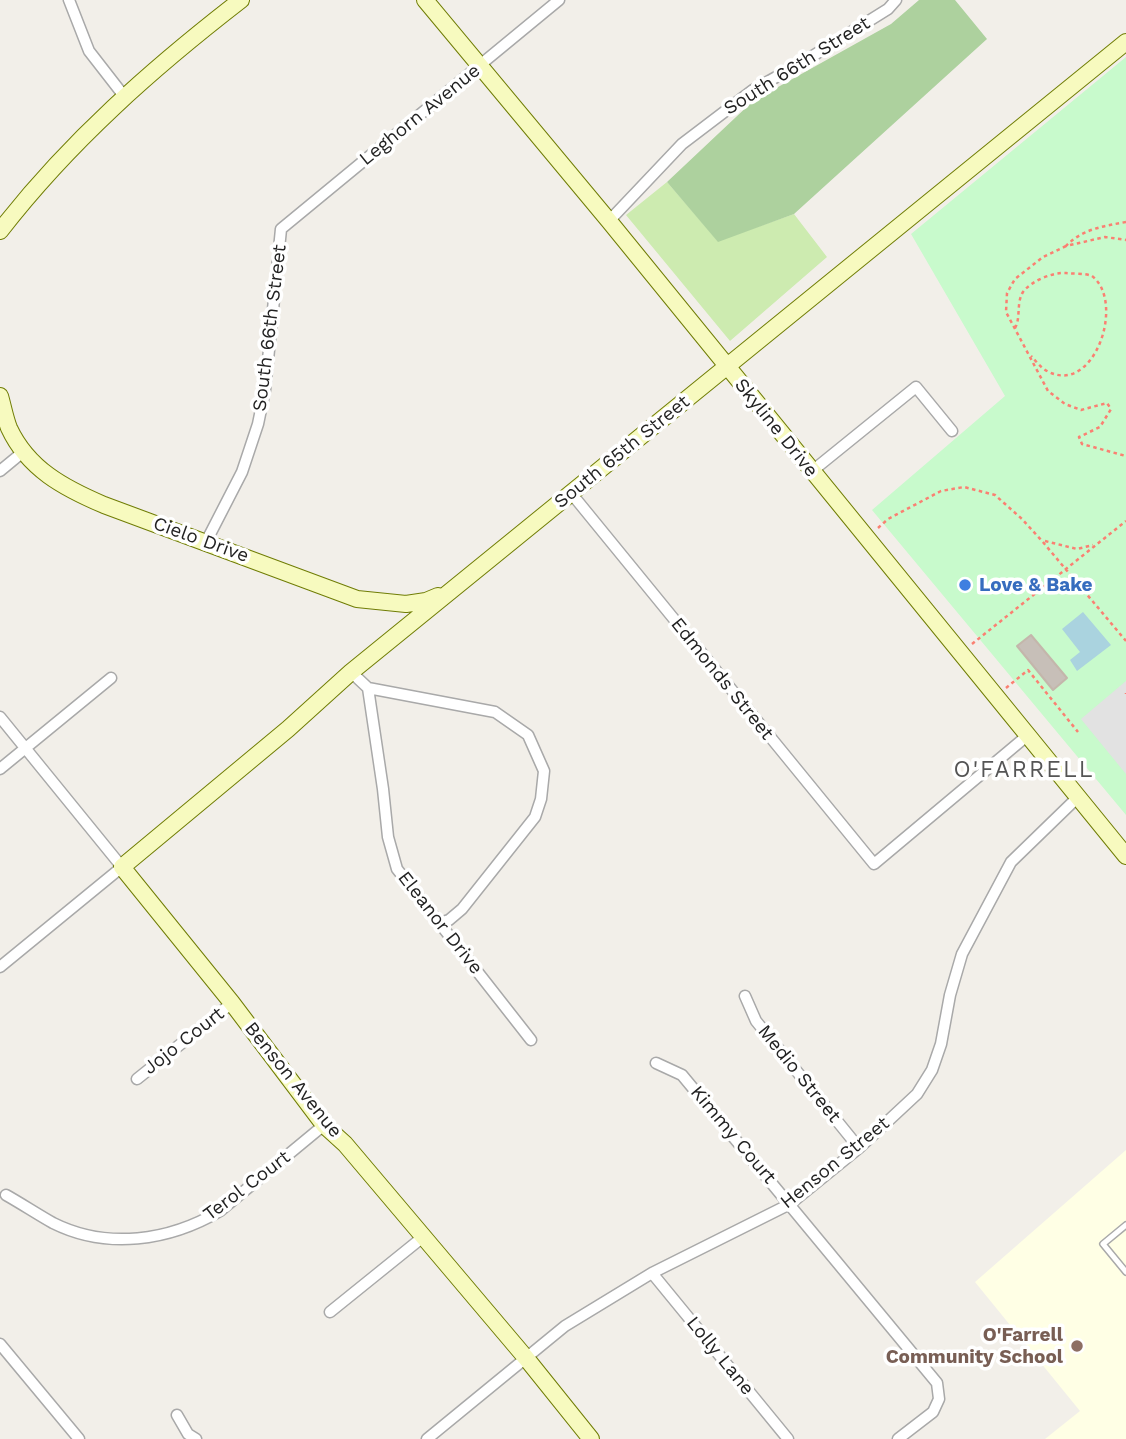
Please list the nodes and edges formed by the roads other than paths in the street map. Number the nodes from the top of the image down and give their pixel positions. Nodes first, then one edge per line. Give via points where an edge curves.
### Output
1 (69, 0) edge
2 (241, 0) edge
3 (425, 0) edge
4 (559, 0) edge
5 (895, 0) edge
6 (1126, 42) edge
7 (480, 66) junction
8 (124, 96) junction
9 (609, 221) junction
10 (281, 229) joint
11 (0, 231) edge
12 (727, 367) junction
13 (0, 396) edge
14 (953, 431) dead end
15 (23, 452) junction
16 (0, 471) edge
17 (811, 472) junction
18 (571, 493) junction
19 (206, 541) junction
20 (450, 591) junction
21 (351, 673) junction
22 (111, 678) dead end
23 (368, 688) junction
24 (0, 718) edge
25 (1028, 735) junction
26 (25, 748) junction
27 (0, 769) edge
28 (1078, 797) junction
29 (1126, 856) edge
30 (122, 867) junction
31 (440, 923) junction
32 (0, 967) edge
33 (746, 996) dead end
34 (232, 1003) junction
35 (531, 1040) dead end
36 (656, 1063) dead end
37 (137, 1079) dead end
38 (324, 1125) junction
39 (859, 1148) junction
40 (6, 1195) dead end
41 (790, 1204) junction
42 (1126, 1226) edge
43 (424, 1237) junction
44 (1126, 1272) edge
45 (652, 1273) junction
46 (330, 1312) dead end
47 (0, 1344) edge
48 (526, 1358) junction
49 (177, 1415) dead end
50 (79, 1439) edge
51 (196, 1439) edge
52 (427, 1439) edge
53 (591, 1439) edge
54 (788, 1439) edge
55 (898, 1439) edge

1 - 8 street via 89,51
2 - 8 street
3 - 7 street, Skyline Drive
4 - 7 street, Leghorn Avenue
5 - 9 street, South 66th Street via 888,9 753,90 682,144
6 - 12 street, South 65th Street
7 - 9 street, Skyline Drive
7 - 10 street, Leghorn Avenue
8 - 11 street via 71,148
9 - 12 street, Skyline Drive
10 - 19 street, South 66th Street via 258,424 242,472
12 - 17 street, Skyline Drive
12 - 18 street, South 65th Street
13 - 15 street, Cielo Drive via 8,427
14 - 17 street via 916,387
15 - 16 street
15 - 19 street, Cielo Drive via 65,489
17 - 25 street, Skyline Drive
18 - 20 street, South 65th Street
18 - 25 street, Edmonds Street via 874,864
19 - 20 street, Cielo Drive via 371,602 406,604
20 - 21 street, South 65th Street
21 - 23 street
21 - 30 street, South 65th Street
22 - 26 street
23 - 31 street, Eleanor Drive via 388,836 397,869
23 - 31 street via 495,712 528,735 544,771 535,817 462,909
24 - 26 street, Benson Avenue
25 - 28 street, Skyline Drive
26 - 27 street
26 - 30 street, Benson Avenue
28 - 29 street, Skyline Drive
28 - 39 street, Henson Street via 1011,862 962,954 932,1070 917,1094
30 - 32 street
30 - 34 street, Benson Avenue
31 - 35 street, Eleanor Drive
33 - 39 street, Medio Street via 756,1021
34 - 37 street, Jojo Court
34 - 38 street, Benson Avenue
36 - 41 street, Kimmy Court via 682,1075
38 - 40 street, Terol Court via 220,1211 170,1233 134,1239 85,1234 54,1223
38 - 43 street, Benson Avenue
39 - 41 street, Henson Street
41 - 45 street, Henson Street
41 - 55 street, Kimmy Court via 937,1383 939,1399 933,1412
42 - 44 lane via 1103,1244
43 - 46 street
43 - 48 street, Benson Avenue
45 - 48 street, Henson Street via 584,1313
45 - 54 street, Lolly Lane
47 - 50 street
48 - 52 street, Henson Street
48 - 53 street, Benson Avenue
49 - 51 street

